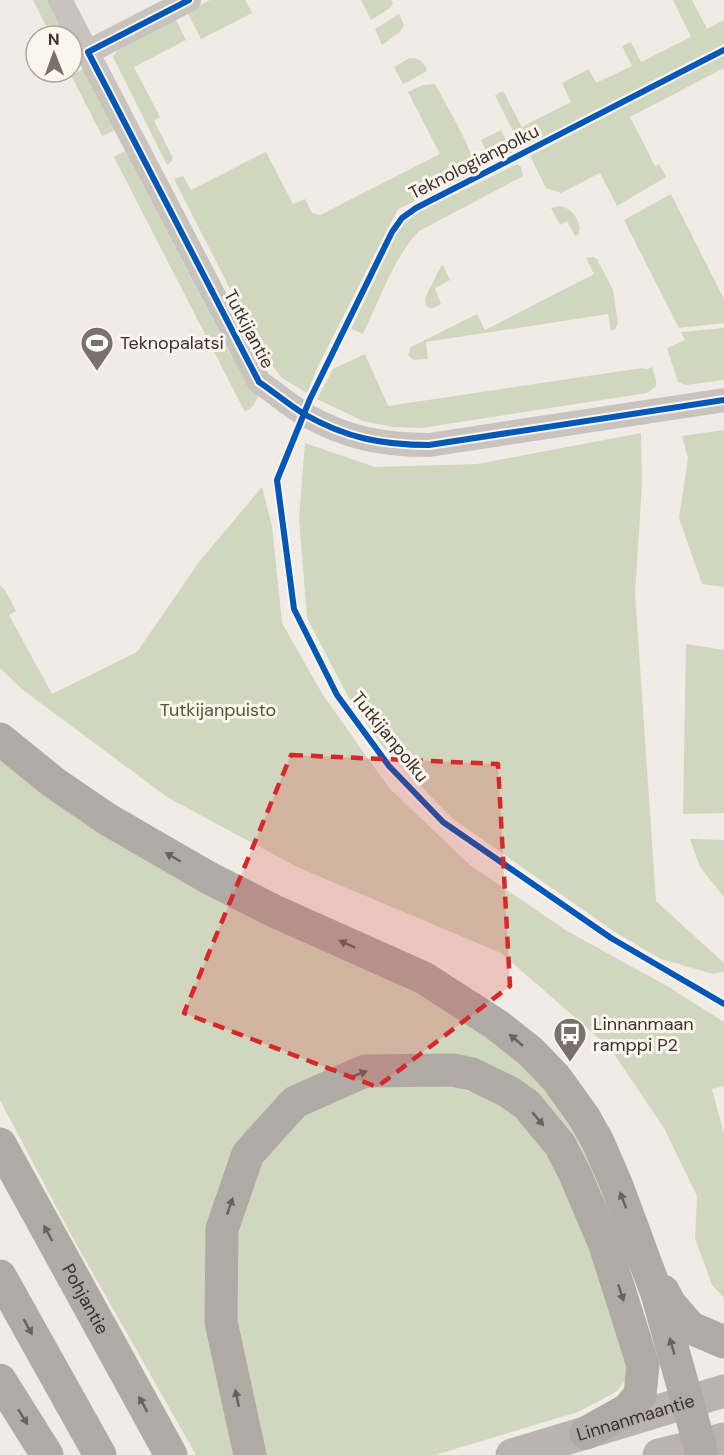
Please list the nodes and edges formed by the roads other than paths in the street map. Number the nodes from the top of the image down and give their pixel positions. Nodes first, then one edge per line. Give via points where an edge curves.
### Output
1 (60, 0) edge
2 (189, 0) edge
3 (88, 52) junction
4 (724, 400) edge
5 (0, 740) edge
6 (0, 1144) edge
7 (643, 1255) junction
8 (0, 1276) edge
9 (724, 1342) edge
10 (0, 1380) edge
11 (724, 1391) edge
12 (688, 1402) junction
13 (585, 1433) junction
14 (714, 1449) edge
15 (47, 1455) edge
16 (100, 1455) edge
17 (171, 1455) edge
18 (250, 1455) edge
19 (512, 1455) edge
20 (659, 1455) edge

1 - 3 street, Tutkijantie
2 - 3 street
3 - 4 street, Tutkijantie via 259,382 304,414 362,439 395,445 429,445
7 -> 5 highway via 617,1186 584,1117 556,1077 497,1025 424,978 209,878 107,819
17 -> 6 highway, Pohjantie
7 - 9 highway via 670,1304 691,1328
12 -> 7 highway
8 -> 16 highway
10 -> 15 highway
11 - 12 main road, Linnanmaantie
12 - 13 main road, Linnanmaantie
12 - 14 highway
18 -> 13 highway via 220,1322 222,1229 248,1154 256,1145 295,1102 365,1071 453,1070 472,1074 509,1092 527,1106 560,1145 605,1245 643,1365 640,1395 627,1410
13 - 19 main road, Linnanmaantie
14 - 20 main road

